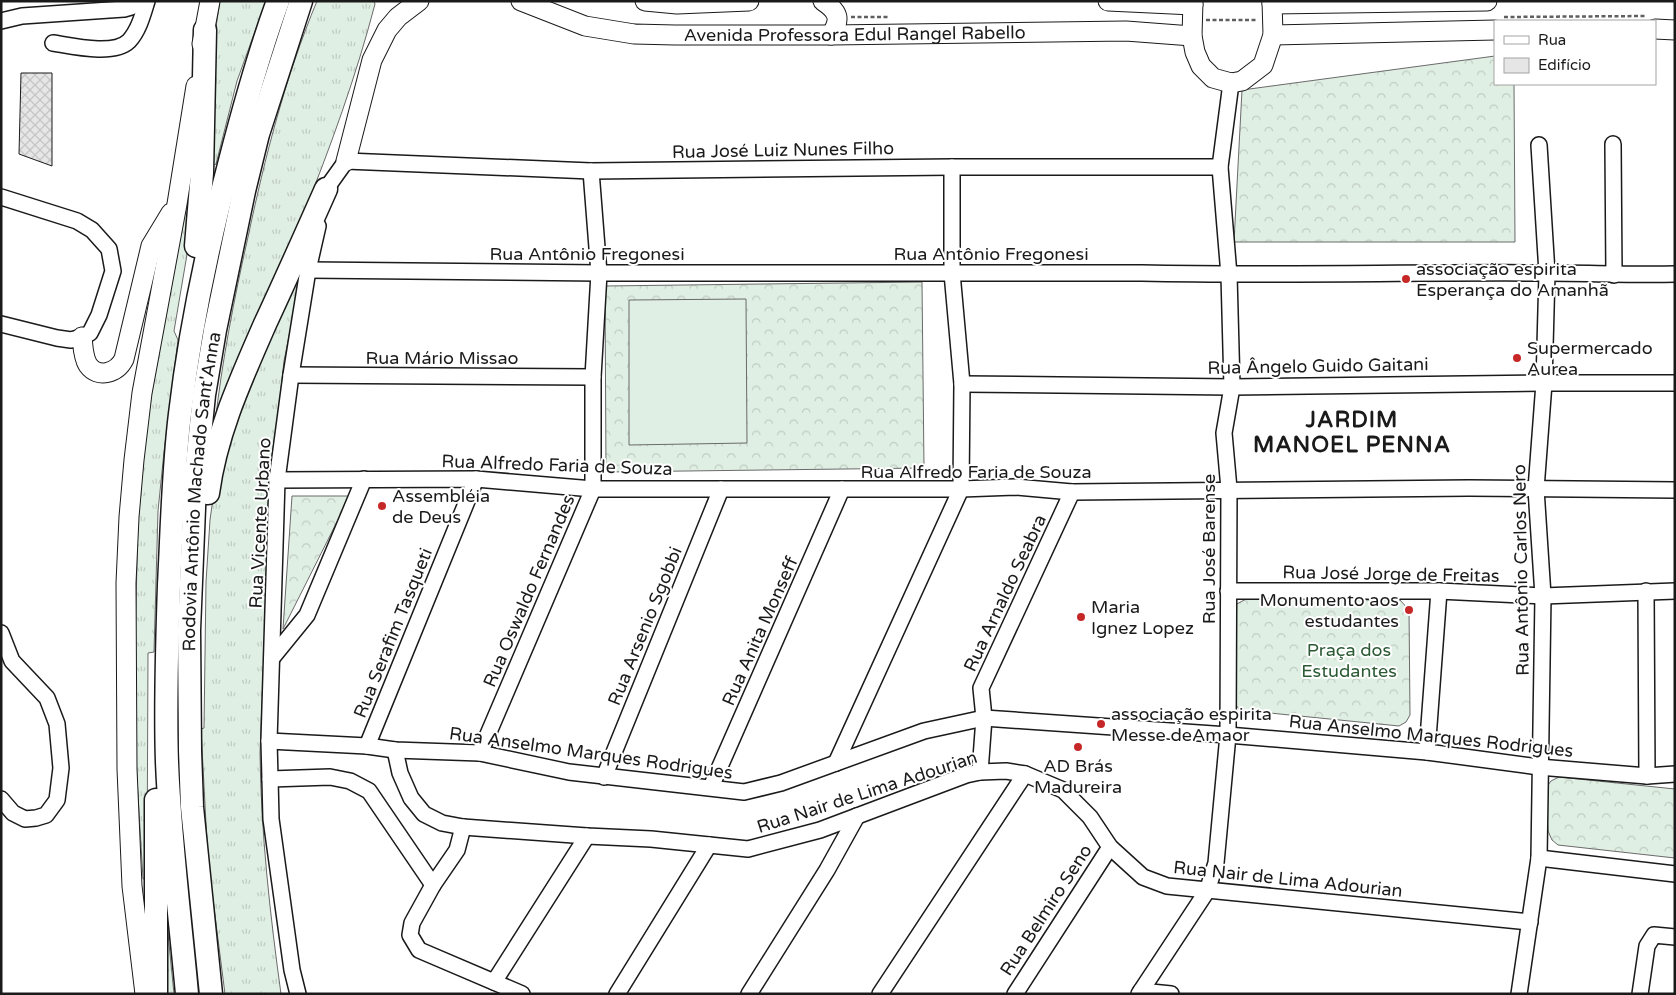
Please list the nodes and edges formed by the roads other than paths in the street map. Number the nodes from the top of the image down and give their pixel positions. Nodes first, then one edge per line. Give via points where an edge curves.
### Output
1 (140, 1) edge
2 (147, 1) edge
3 (210, 1) edge
4 (278, 1) edge
5 (301, 1) edge
6 (419, 1) edge
7 (521, 1) edge
8 (645, 1) edge
9 (749, 1) edge
10 (823, 1) edge
11 (1108, 1) edge
12 (1488, 1) edge
13 (1193, 3) edge
14 (1272, 3) edge
15 (1, 21) edge
16 (1656, 29) edge
17 (205, 30) junction
18 (1494, 30) edge
19 (1675, 30) edge
20 (831, 35) junction
21 (1273, 35) junction
22 (1192, 36) junction
23 (52, 43) dead end
24 (1231, 83) junction
25 (1613, 144) dead end
26 (1539, 145) dead end
27 (346, 161) junction
28 (952, 167) junction
29 (1220, 167) junction
30 (591, 171) junction
31 (326, 189) junction
32 (1, 197) edge
33 (178, 204) junction
34 (308, 270) junction
35 (952, 273) junction
36 (1547, 273) junction
37 (600, 274) junction
38 (1675, 274) edge
39 (1229, 275) junction
40 (1614, 275) junction
41 (1, 324) edge
42 (82, 337) junction
43 (291, 376) junction
44 (593, 377) junction
45 (1544, 382) junction
46 (962, 384) junction
47 (1675, 384) edge
48 (1232, 387) junction
49 (180, 413) junction
50 (364, 479) junction
51 (476, 479) junction
52 (277, 480) junction
53 (1536, 488) junction
54 (593, 489) junction
55 (721, 489) junction
56 (842, 489) junction
57 (1229, 489) junction
58 (961, 490) junction
59 (1675, 490) edge
60 (1072, 492) junction
61 (1228, 591) junction
62 (1439, 591) junction
63 (1646, 591) junction
64 (1675, 591) edge
65 (1543, 596) junction
66 (189, 630) junction
67 (1, 633) edge
68 (166, 642) junction
69 (272, 658) junction
70 (984, 718) junction
71 (1228, 735) junction
72 (269, 741) junction
73 (367, 746) junction
74 (396, 750) junction
75 (1427, 752) junction
76 (480, 753) junction
77 (836, 763) junction
78 (1539, 766) junction
79 (980, 772) junction
80 (1025, 774) junction
81 (1675, 774) edge
82 (1647, 776) junction
83 (604, 777) junction
84 (270, 780) junction
85 (711, 788) junction
86 (1, 800) edge
87 (857, 816) junction
88 (463, 827) junction
89 (587, 836) junction
90 (709, 845) junction
91 (1110, 847) junction
92 (1538, 858) junction
93 (1675, 874) edge
94 (433, 885) junction
95 (1207, 890) junction
96 (1530, 922) junction
97 (1675, 937) edge
98 (494, 982) junction
99 (211, 991) edge
100 (1140, 992) edge
101 (145, 994) edge
102 (156, 994) edge
103 (187, 994) edge
104 (298, 994) edge
105 (522, 994) edge
106 (617, 994) edge
107 (749, 994) edge
108 (880, 994) edge
109 (1015, 994) edge
110 (1171, 994) edge
111 (1519, 994) edge
112 (1640, 994) edge

1 - 15 street via 124,9 22,16
2 - 23 street via 140,25 129,41 118,48
3 - 17 main road
4 - 49 highway, Rodovia Antônio Machado Sant'Anna via 240,124 211,236
5 - 66 highway, Rodovia Antônio Machado Sant'Anna via 258,134 215,330 204,395 195,484
6 - 27 main road via 387,30 372,60
7 - 20 main road, Avenida Professora Edul Rangel Rabello via 585,26 634,34
8 - 9 main road, Avenida Professora Edul Rangel Rabello via 678,4
10 - 20 main road via 838,16
11 - 13 main road
12 - 14 main road
13 - 22 main road
14 - 21 main road
16 - 19 main road
17 - 33 main road
17 - 49 highway via 203,164
18 - 21 main road
20 - 22 main road, Avenida Professora Edul Rangel Rabello via 1126,31
21 - 24 main road via 1263,65 1242,81
22 - 24 main road via 1194,52 1201,66 1213,78
24 - 29 street, Rua José Barense
25 - 40 street
26 - 36 street, Rua Antônio Carlos Nero
27 - 30 street, Rua José Luiz Nunes Filho
27 - 31 street
28 - 29 street, Rua José Luiz Nunes Filho
28 - 30 street, Rua José Luiz Nunes Filho
28 - 35 street
29 - 39 street, Rua José Barense
30 - 37 street, Rua Oswaldo Fernandes
31 - 34 street, Rua Vicente Urbano
31 - 66 highway via 246,368 218,441
32 - 42 street via 77,221 92,230 109,249 113,272 107,294 90,333
33 - 42 main road via 151,246 120,365 106,373 93,370 86,362
33 - 101 main road via 142,393 126,583 129,833
34 - 37 street, Rua Antônio Fregonesi
34 - 43 street, Rua Vicente Urbano
35 - 37 street, Rua Antônio Fregonesi
35 - 39 street, Rua Antônio Fregonesi
35 - 46 street
36 - 39 street, Rua Antônio Fregonesi
36 - 40 street, Rua Antônio Fregonesi
36 - 45 street, Rua Antônio Carlos Nero
37 - 44 street, Rua Oswaldo Fernandes
38 - 40 street, Rua Antônio Fregonesi
39 - 48 street, Rua José Barense
41 - 42 street via 57,338 71,340
43 - 44 street, Rua Mário Missao
43 - 52 street, Rua Vicente Urbano
44 - 54 street, Rua Oswaldo Fernandes
45 - 47 street, Rua Ângelo Guido Gaitani
45 - 48 street, Rua Ângelo Guido Gaitani
45 - 53 street, Rua Antônio Carlos Nero
46 - 48 street, Rua Ângelo Guido Gaitani
46 - 58 street
48 - 57 street, Rua José Barense via 1224,433
49 - 68 highway, Rodovia Antônio Machado Sant'Anna
50 - 51 street, Rua Alfredo Faria de Souza
50 - 52 street, Rua Alfredo Faria de Souza
50 - 69 street via 307,615
51 - 54 street, Rua Alfredo Faria de Souza
51 - 73 street, Rua Serafim Tasqueti
52 - 69 street, Rua Vicente Urbano
53 - 57 street, Rua Alfredo Faria de Souza
53 - 59 street, Rua Alfredo Faria de Souza
53 - 65 street, Rua Antônio Carlos Nero
54 - 55 street, Rua Alfredo Faria de Souza
54 - 76 street, Rua Oswaldo Fernandes
55 - 56 street, Rua Alfredo Faria de Souza
55 - 83 street, Rua Arsenio Sgobbi
56 - 58 street, Rua Alfredo Faria de Souza
56 - 85 street, Rua Anita Monseff
57 - 60 street, Rua Alfredo Faria de Souza
57 - 61 street, Rua José Barense
58 - 60 street, Rua Alfredo Faria de Souza via 1014,487
58 - 77 street
60 - 70 street, Rua Arnaldo Seabra via 981,688
61 - 62 street, Rua José Jorge de Freitas
61 - 71 street, Rua José Barense
62 - 65 street, Rua José Jorge de Freitas
62 - 75 street
63 - 64 street, Rua José Jorge de Freitas
63 - 65 street, Rua José Jorge de Freitas
63 - 82 street
65 - 78 street, Rua Antônio Carlos Nero
66 - 99 highway, Rodovia Antônio Machado Sant'Anna via 192,807
67 - 86 street via 12,661 48,698 57,724 61,768 57,800 46,815 24,819
68 - 102 highway via 157,718
68 - 103 highway, Rodovia Antônio Machado Sant'Anna via 167,761
69 - 72 street, Rua Vicente Urbano
70 - 71 street, Rua Anselmo Marques Rodrigues
70 - 77 street, Rua Anselmo Marques Rodrigues via 924,731
70 - 79 street, Rua Arnaldo Seabra
71 - 75 street, Rua Anselmo Marques Rodrigues
71 - 95 street, Rua José Barense via 1216,863
72 - 73 street, Rua Anselmo Marques Rodrigues
72 - 84 street, Rua Vicente Urbano
73 - 74 street, Rua Anselmo Marques Rodrigues
74 - 76 street, Rua Anselmo Marques Rodrigues
74 - 88 street, Rua Nair de Lima Adourian via 400,773 411,798 424,814 442,823
75 - 78 street, Rua Anselmo Marques Rodrigues
76 - 83 street, Rua Anselmo Marques Rodrigues
77 - 85 street, Rua Anselmo Marques Rodrigues via 781,784 744,792
78 - 82 street, Rua Anselmo Marques Rodrigues
78 - 92 street, Rua Antônio Carlos Nero
79 - 80 street, Rua Nair de Lima Adourian
79 - 87 street, Rua Nair de Lima Adourian
80 - 91 street, Rua Nair de Lima Adourian via 1063,790 1090,817
80 - 108 street
81 - 82 street, Rua Anselmo Marques Rodrigues
83 - 85 street, Rua Anselmo Marques Rodrigues
84 - 94 street via 330,777 350,781 369,791
84 - 104 street, Rua Vicente Urbano via 271,819
87 - 90 street, Rua Nair de Lima Adourian via 820,830 748,849
87 - 107 street
88 - 89 street, Rua Nair de Lima Adourian
88 - 94 street via 457,850
89 - 90 street, Rua Nair de Lima Adourian
89 - 98 street
90 - 106 street
91 - 95 street, Rua Nair de Lima Adourian via 1143,877 1167,886
91 - 109 street, Rua Belmiro Seno
92 - 93 street
92 - 96 street, Rua Antônio Carlos Nero
94 - 98 street via 412,923 410,936 419,950
95 - 96 street, Rua Nair de Lima Adourian
95 - 100 street, Rua José Barense
96 - 111 street, Rua Antônio Carlos Nero
97 - 112 street via 1654,935 1647,946
98 - 105 street
100 - 110 street

